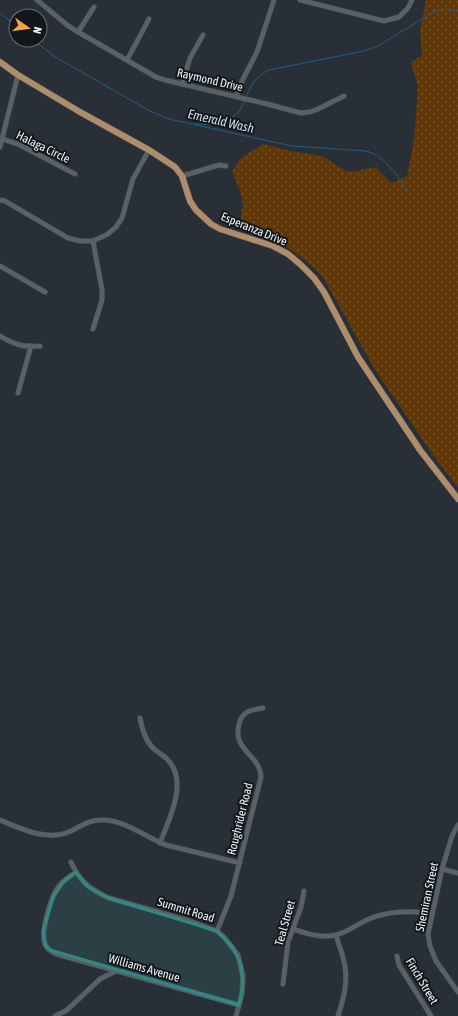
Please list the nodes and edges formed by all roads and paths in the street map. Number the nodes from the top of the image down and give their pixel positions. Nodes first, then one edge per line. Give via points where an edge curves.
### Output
1 (37, 0) edge
2 (274, 0) edge
3 (300, 0) edge
4 (412, 0) edge
5 (315, 2) edge
6 (94, 7) dead end
7 (149, 19) dead end
8 (78, 32) junction
9 (203, 35) dead end
10 (127, 60) junction
11 (0, 62) edge
12 (18, 75) junction
13 (182, 84) junction
14 (236, 96) junction
15 (344, 96) dead end
16 (2, 139) junction
17 (0, 147) edge
18 (149, 150) junction
19 (226, 166) dead end
20 (75, 174) dead end
21 (182, 176) junction
22 (0, 200) edge
23 (93, 241) junction
24 (0, 266) edge
25 (45, 292) dead end
26 (93, 329) dead end
27 (0, 336) edge
28 (31, 346) junction
29 (40, 346) dead end
30 (18, 393) dead end
31 (458, 499) edge
32 (263, 708) dead end
33 (140, 718) dead end
34 (0, 820) edge
35 (458, 825) edge
36 (160, 842) junction
37 (71, 862) dead end
38 (240, 863) junction
39 (442, 869) junction
40 (76, 872) junction
41 (458, 873) edge
42 (304, 891) dead end
43 (432, 914) junction
44 (293, 929) junction
45 (216, 931) junction
46 (336, 935) junction
47 (397, 956) dead end
48 (116, 970) junction
49 (283, 984) dead end
50 (458, 992) edge
51 (239, 1005) junction
52 (55, 1016) edge
53 (236, 1016) edge
54 (338, 1016) edge
55 (432, 1016) edge

1 - 8 street, Raymond Drive
2 - 14 street via 258,52
3 - 5 street
4 - 5 street via 398,17 384,21
6 - 8 street
7 - 10 street
8 - 10 street, Raymond Drive
9 - 13 street via 190,58
10 - 13 street, Raymond Drive via 156,77
11 - 12 main road, Esperanza Drive
12 - 16 street
12 - 18 main road, Esperanza Drive
13 - 14 street, Raymond Drive
14 - 15 street, Raymond Drive via 300,113 318,109
16 - 17 street
16 - 20 street, Halaga Circle via 18,144
18 - 21 main road, Esperanza Drive via 175,167
18 - 23 street via 133,179 122,218 108,234
19 - 21 street via 219,165
21 - 31 main road, Esperanza Drive via 190,201 204,218 220,228 273,246 288,254 314,278 358,357 420,450
22 - 23 street via 68,238
23 - 26 street via 102,290 102,300
24 - 25 street
27 - 28 street via 14,344
28 - 29 street
28 - 30 street
32 - 38 street, Roughrider Road via 245,713 237,731 240,744 260,767 261,772
33 - 36 street via 146,739 170,762 177,778 175,802
34 - 36 street via 24,830 53,835 66,833 91,822 114,821
35 - 39 street, Shemiran Street
36 - 38 street
37 - 40 street, Summit Road
38 - 45 street, Roughrider Road via 231,896
39 - 41 street
39 - 43 street, Shemiran Street
40 - 45 street, Summit Road via 88,887 109,898
40 - 48 street, Williams Avenue via 58,887 53,897 44,931 45,946 56,954
42 - 44 street, Teal Street via 302,907
43 - 46 street via 412,911 375,917
43 - 50 street, Shemiran Street via 428,934 430,946 436,961
44 - 46 street via 316,936
44 - 49 street, Teal Street via 288,942
45 - 51 street, Summit Road via 238,955 243,976
46 - 54 street via 345,966 346,981
47 - 55 street, Finch Street via 399,965
48 - 51 street, Williams Avenue
48 - 52 street via 100,979 67,1010
51 - 53 street, Summit Road

